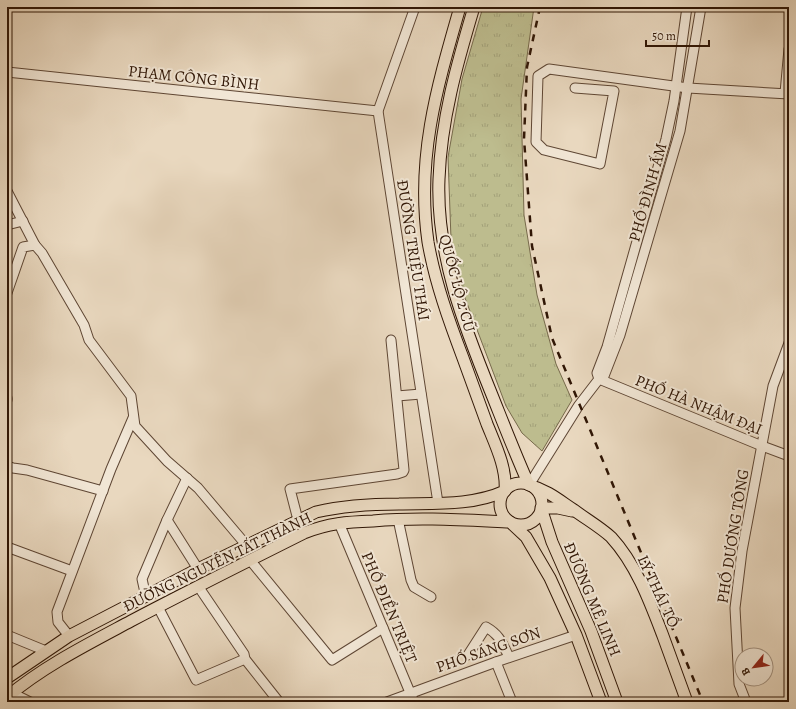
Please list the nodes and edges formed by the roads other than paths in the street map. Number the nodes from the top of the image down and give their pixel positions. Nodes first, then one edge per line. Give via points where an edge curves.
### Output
1 (415, 7) edge
2 (460, 7) edge
3 (474, 7) edge
4 (687, 7) edge
5 (701, 7) edge
6 (789, 48) edge
7 (7, 72) edge
8 (676, 87) junction
9 (575, 88) dead end
10 (688, 88) junction
11 (787, 94) edge
12 (378, 111) junction
13 (7, 191) edge
14 (23, 221) junction
15 (7, 225) edge
16 (35, 245) junction
17 (7, 293) edge
18 (391, 340) dead end
19 (789, 343) edge
20 (599, 379) junction
21 (421, 394) junction
22 (397, 396) junction
23 (133, 416) junction
24 (762, 446) junction
25 (789, 456) edge
26 (7, 466) edge
27 (186, 478) junction
28 (529, 485) junction
29 (505, 490) junction
30 (103, 491) junction
31 (438, 503) junction
32 (541, 508) junction
33 (576, 511) junction
34 (398, 519) junction
35 (167, 520) junction
36 (298, 520) junction
37 (510, 522) junction
38 (339, 523) junction
39 (246, 546) junction
40 (7, 547) edge
41 (250, 560) junction
42 (198, 569) junction
43 (72, 571) junction
44 (198, 586) junction
45 (146, 597) junction
46 (431, 597) dead end
47 (158, 607) junction
48 (383, 628) junction
49 (7, 634) edge
50 (576, 635) junction
51 (69, 636) junction
52 (46, 651) junction
53 (468, 655) dead end
54 (509, 657) junction
55 (245, 659) junction
56 (496, 662) junction
57 (7, 678) edge
58 (410, 693) junction
59 (9, 695) edge
60 (28, 702) edge
61 (278, 702) edge
62 (387, 702) edge
63 (414, 702) edge
64 (512, 702) edge
65 (600, 702) edge
66 (617, 702) edge
67 (687, 702) edge
68 (746, 702) edge

1 - 12 street, ĐƯỜNG TRIỆU THÁI
2 - 29 main road, QUỐC LỘ 2 CŨ via 436,94 428,139 424,183 428,242 440,291 497,451
3 - 28 main road, QUỐC LỘ 2 CŨ via 458,62 443,130 439,180 442,239 453,288 476,354
4 - 8 street, PHỐ ĐÌNH ẤM
5 - 10 street, PHỐ ĐÌNH ẤM
6 - 11 street
7 - 12 street, PHẠM CÔNG BÌNH
8 - 9 street via 549,69 538,76 536,142 544,150 600,164 614,91
8 - 10 street
8 - 20 street, PHỐ ĐÌNH ẤM via 666,139 607,347 597,372
10 - 11 street
10 - 20 street, PHỐ ĐÌNH ẤM via 680,131 620,335 604,376
12 - 21 street, ĐƯỜNG TRIỆU THÁI
13 - 14 street
14 - 15 street
14 - 16 street
16 - 17 street via 24,247
16 - 23 street via 84,325 89,340 131,396
18 - 22 street
19 - 24 street, PHỐ DƯƠNG TÔNG via 773,386
20 - 24 street, PHỐ HÀ NHẬM ĐẠI
20 - 28 street, PHỐ ĐÌNH ẤM via 579,405
21 - 22 street
21 - 31 street, ĐƯỜNG TRIỆU THÁI
22 - 36 street via 405,468 403,472 290,489
23 - 27 street via 135,426
23 - 30 street
24 - 25 street, PHỐ HÀ NHẬM ĐẠI
24 - 68 street, PHỐ DƯƠNG TÔNG via 734,608 740,684
26 - 30 street
27 - 35 street
27 - 39 street via 198,488
28 - 29 main road via 516,484
28 - 32 main road via 539,494
28 - 33 main road, LÝ THÁI TỔ via 551,494
29 - 31 main road, ĐƯỜNG NGUYỄN TẤT THÀNH via 478,500
29 - 37 main road via 500,507
30 - 43 street
31 - 36 main road, ĐƯỜNG NGUYỄN TẤT THÀNH via 332,508
32 - 33 main road, LÝ THÁI TỔ
32 - 37 main road via 537,517 530,523 520,525
32 - 66 main road, ĐƯỜNG MÊ LINH via 552,542 592,631
33 - 67 main road, LÝ THÁI TỔ via 610,537 632,566 654,614
34 - 37 main road, ĐƯỜNG NGUYỄN TẤT THÀNH
34 - 38 main road, ĐƯỜNG NGUYỄN TẤT THÀNH
34 - 46 street via 414,588
35 - 42 street
35 - 45 street via 142,579
36 - 39 main road, ĐƯỜNG NGUYỄN TẤT THÀNH
37 - 50 main road, ĐƯỜNG MÊ LINH via 526,537 537,554
38 - 41 main road, ĐƯỜNG NGUYỄN TẤT THÀNH via 304,533
38 - 48 street, PHỐ ĐIỂN TRIỆT
39 - 42 main road, ĐƯỜNG NGUYỄN TẤT THÀNH
40 - 43 street
41 - 44 main road, ĐƯỜNG NGUYỄN TẤT THÀNH
41 - 48 street via 332,660
42 - 45 main road, ĐƯỜNG NGUYỄN TẤT THÀNH
43 - 51 street via 57,612 58,622
44 - 47 main road, ĐƯỜNG NGUYỄN TẤT THÀNH
44 - 55 street
45 - 51 main road, ĐƯỜNG NGUYỄN TẤT THÀNH
47 - 55 street via 196,680
47 - 59 main road, ĐƯỜNG NGUYỄN TẤT THÀNH via 76,650
48 - 58 street, PHỐ ĐIỂN TRIỆT
49 - 52 street
50 - 54 street, PHỐ SÁNG SƠN
50 - 65 main road, ĐƯỜNG MÊ LINH
51 - 52 main road, ĐƯỜNG NGUYỄN TẤT THÀNH
52 - 57 main road, ĐƯỜNG NGUYỄN TẤT THÀNH
53 - 54 street via 486,627 496,633
54 - 56 street, PHỐ SÁNG SƠN
55 - 61 street
56 - 58 street, PHỐ SÁNG SƠN
56 - 64 street
58 - 62 street, PHỐ SÁNG SƠN
58 - 63 street, PHỐ ĐIỂN TRIỆT
59 - 60 street

